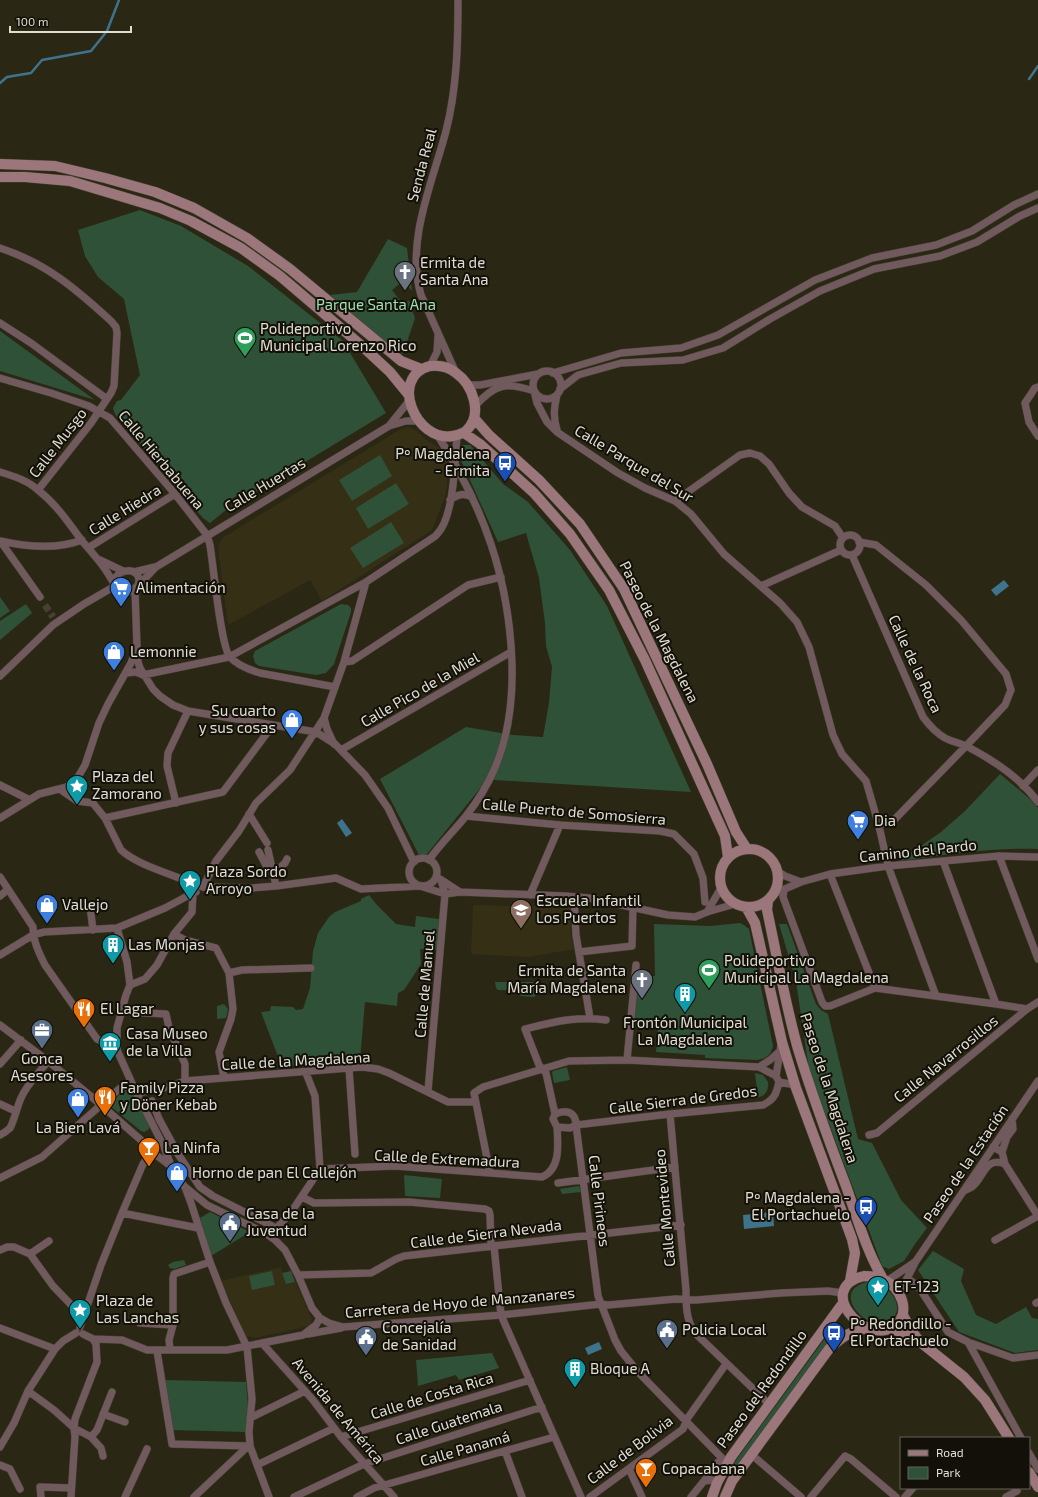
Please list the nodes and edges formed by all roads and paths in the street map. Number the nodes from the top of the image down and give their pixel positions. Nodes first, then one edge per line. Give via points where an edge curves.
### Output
1 (458, 0) edge
2 (0, 158) edge
3 (0, 164) edge
4 (55, 166) junction
5 (0, 178) edge
6 (1038, 194) edge
7 (1038, 208) edge
8 (0, 248) edge
9 (0, 323) edge
10 (438, 334) junction
11 (426, 368) junction
12 (456, 373) junction
13 (553, 373) junction
14 (538, 374) junction
15 (0, 378) edge
16 (467, 385) junction
17 (1038, 387) edge
18 (534, 391) junction
19 (558, 392) junction
20 (409, 397) junction
21 (107, 399) junction
22 (475, 406) junction
23 (99, 411) junction
24 (474, 418) junction
25 (419, 421) junction
26 (389, 426) junction
27 (557, 432) junction
28 (460, 434) junction
29 (438, 436) junction
30 (1038, 436) edge
31 (455, 462) junction
32 (0, 472) edge
33 (38, 490) junction
34 (175, 494) junction
35 (472, 497) junction
36 (450, 500) junction
37 (675, 501) junction
38 (207, 535) junction
39 (843, 538) junction
40 (82, 540) junction
41 (0, 542) edge
42 (859, 542) junction
43 (88, 548) junction
44 (841, 550) junction
45 (852, 555) junction
46 (98, 559) junction
47 (156, 567) junction
48 (123, 571) junction
49 (134, 572) junction
50 (501, 577) junction
51 (366, 582) junction
52 (114, 584) junction
53 (761, 586) junction
54 (137, 588) junction
55 (124, 593) junction
56 (343, 595) junction
57 (40, 597) tunnel mouth
58 (359, 606) junction
59 (135, 609) junction
60 (137, 647) junction
61 (512, 652) junction
62 (229, 657) junction
63 (344, 662) junction
64 (126, 673) junction
65 (143, 675) junction
66 (0, 676) edge
67 (335, 687) junction
68 (188, 711) junction
69 (324, 718) junction
70 (273, 725) junction
71 (316, 732) junction
72 (334, 744) junction
73 (966, 746) junction
74 (342, 750) junction
75 (1038, 770) edge
76 (0, 785) edge
77 (1023, 786) junction
78 (61, 790) junction
79 (28, 800) junction
80 (1038, 802) edge
81 (176, 803) junction
82 (249, 814) junction
83 (466, 816) junction
84 (0, 818) edge
85 (105, 818) junction
86 (560, 825) junction
87 (879, 826) junction
88 (747, 849) junction
89 (259, 852) dead end
90 (998, 856) junction
91 (1038, 857) edge
92 (728, 858) junction
93 (287, 859) dead end
94 (429, 860) junction
95 (943, 861) junction
96 (414, 862) junction
97 (888, 866) junction
98 (777, 871) junction
99 (436, 873) junction
100 (274, 874) junction
101 (830, 874) junction
102 (0, 877) edge
103 (440, 880) junction
104 (187, 881) junction
105 (801, 882) junction
106 (276, 886) junction
107 (420, 886) junction
108 (203, 887) junction
109 (721, 888) junction
110 (7, 890) junction
111 (784, 890) junction
112 (460, 892) junction
113 (193, 893) junction
114 (445, 894) junction
115 (530, 895) junction
116 (0, 896) edge
117 (574, 897) junction
118 (771, 897) junction
119 (706, 902) dead end
120 (735, 904) junction
121 (90, 906) dead end
122 (633, 907) junction
123 (746, 907) junction
124 (707, 912) junction
125 (117, 928) junction
126 (93, 930) junction
127 (174, 934) junction
128 (33, 935) junction
129 (579, 952) junction
130 (0, 955) edge
131 (1038, 959) edge
132 (636, 965) dead end
133 (311, 968) dead end
134 (229, 973) junction
135 (130, 985) junction
136 (874, 988) junction
137 (936, 996) junction
138 (1038, 1002) edge
139 (996, 1004) junction
140 (122, 1010) junction
141 (1027, 1010) junction
142 (590, 1018) junction
143 (606, 1020) dead end
144 (0, 1025) edge
145 (21, 1040) junction
146 (781, 1046) junction
147 (117, 1050) junction
148 (627, 1060) junction
149 (48, 1061) junction
150 (0, 1064) edge
151 (759, 1067) junction
152 (349, 1068) junction
153 (543, 1070) junction
154 (306, 1073) junction
155 (224, 1078) junction
156 (777, 1079) junction
157 (185, 1081) junction
158 (1037, 1084) edge
159 (795, 1085) junction
160 (149, 1090) junction
161 (428, 1091) junction
162 (136, 1092) junction
163 (152, 1101) junction
164 (475, 1102) junction
165 (0, 1104) edge
166 (101, 1105) junction
167 (143, 1105) junction
168 (15, 1112) junction
169 (555, 1114) junction
170 (670, 1114) junction
171 (1012, 1119) junction
172 (576, 1125) junction
173 (557, 1127) junction
174 (0, 1134) edge
175 (869, 1135) dead end
176 (163, 1145) junction
177 (993, 1147) junction
178 (153, 1152) junction
179 (1002, 1152) junction
180 (355, 1154) dead end
181 (1003, 1163) junction
182 (675, 1167) junction
183 (172, 1168) junction
184 (320, 1169) junction
185 (490, 1173) junction
186 (0, 1177) edge
187 (584, 1180) junction
188 (558, 1183) dead end
189 (184, 1186) junction
190 (964, 1191) junction
191 (302, 1197) junction
192 (207, 1204) junction
193 (122, 1213) junction
194 (194, 1214) junction
195 (1038, 1216) edge
196 (261, 1220) junction
197 (681, 1225) junction
198 (198, 1228) junction
199 (276, 1228) junction
200 (268, 1235) junction
201 (591, 1235) junction
202 (995, 1240) dead end
203 (49, 1241) dead end
204 (493, 1246) junction
205 (0, 1250) edge
206 (30, 1254) junction
207 (916, 1261) junction
208 (210, 1262) junction
209 (298, 1275) junction
210 (907, 1278) junction
211 (885, 1280) junction
212 (850, 1281) junction
213 (899, 1294) junction
214 (843, 1298) junction
215 (686, 1300) junction
216 (601, 1304) junction
217 (501, 1315) junction
218 (903, 1315) junction
219 (83, 1317) junction
220 (320, 1318) junction
221 (140, 1323) dead end
222 (173, 1325) junction
223 (343, 1327) junction
224 (0, 1328) edge
225 (867, 1328) junction
226 (890, 1328) junction
227 (80, 1332) junction
228 (303, 1335) junction
229 (93, 1339) junction
230 (920, 1341) junction
231 (968, 1342) junction
232 (262, 1343) junction
233 (247, 1347) junction
234 (56, 1349) junction
235 (170, 1350) junction
236 (157, 1351) junction
237 (1038, 1355) edge
238 (726, 1364) junction
239 (530, 1380) junction
240 (28, 1391) junction
241 (305, 1391) junction
242 (112, 1392) dead end
243 (769, 1404) junction
244 (542, 1407) junction
245 (103, 1414) junction
246 (250, 1418) junction
247 (686, 1421) junction
248 (125, 1422) dead end
249 (74, 1428) junction
250 (334, 1428) junction
251 (91, 1437) junction
252 (341, 1437) junction
253 (554, 1437) junction
254 (1008, 1437) edge
255 (1020, 1437) edge
256 (250, 1446) junction
257 (0, 1447) edge
258 (147, 1449) dead end
259 (505, 1451) junction
260 (752, 1455) junction
261 (1030, 1455) edge
262 (103, 1456) dead end
263 (728, 1459) junction
264 (364, 1464) junction
265 (0, 1465) edge
266 (257, 1465) junction
267 (629, 1469) junction
268 (1038, 1469) edge
269 (1030, 1474) edge
270 (704, 1481) junction
271 (717, 1483) junction
272 (384, 1486) junction
273 (1038, 1487) edge
274 (71, 1488) junction
275 (20, 1489) dead end
276 (912, 1489) edge
277 (1017, 1491) dead end
278 (42, 1497) edge
279 (71, 1497) edge
280 (125, 1497) edge
281 (194, 1497) edge
282 (269, 1497) edge
283 (294, 1497) edge
284 (357, 1497) edge
285 (394, 1497) edge
286 (522, 1497) edge
287 (581, 1497) edge
288 (590, 1497) edge
289 (642, 1497) edge
290 (690, 1497) edge
291 (712, 1497) edge
292 (725, 1497) edge
293 (801, 1497) edge
294 (811, 1497) edge
295 (896, 1497) edge
296 (905, 1497) edge
297 (1006, 1497) edge

1 - 10 street, Senda Real via 457,57 452,101 446,131 431,178 417,251 419,287
2 - 4 main road via 23,159
3 - 4 main road
4 - 11 main road via 155,192 194,208 247,238 290,269 401,362
5 - 20 main road via 25,177 70,182 160,208 191,221 241,248 280,276 334,320 390,372
6 - 13 street via 965,234 936,244 872,258 815,280 718,336 681,348 621,353
7 - 19 street via 977,242 940,256 874,269 820,291 723,348 683,360 621,363 578,376
8 - 21 street, Calle Musgo via 29,259 57,276 100,310 116,327 114,386
9 - 21 street
10 - 11 street, Senda Real via 437,352
10 - 12 street, Senda Real
11 - 12 main road via 442,366
11 - 20 main road via 414,375
12 - 16 main road
13 - 14 street via 546,371
13 - 19 street via 560,382
14 - 16 street via 480,386
14 - 18 street via 533,384
15 - 23 street, Calle Hierbabuena
16 - 22 main road
17 - 30 street via 1025,403 1029,422
18 - 19 street via 540,398 545,399
18 - 22 street via 514,385 496,388
18 - 27 street, Calle Parque del Sur via 547,422
19 - 27 street, Calle Parque del Sur via 553,419
20 - 25 main road
20 - 26 street, Calle Huertas
21 - 23 street, Calle Musgo
22 - 24 main road
23 - 33 street, Calle Musgo
23 - 34 street, Calle Hierbabuena via 114,422
24 - 28 main road via 472,424
24 - 88 main road, Paseo de la Magdalena via 539,480 580,524 620,583 661,664 736,832
25 - 26 street, Calle Huertas via 406,421
25 - 29 main road
26 - 38 street, Calle Huertas
27 - 37 street, Calle Parque del Sur via 618,473
28 - 29 main road
28 - 31 street
28 - 92 main road, Paseo de la Magdalena via 480,444 534,494 570,534 609,590 645,660 725,836
29 - 31 street
31 - 35 street
31 - 36 street
32 - 33 street via 20,478
33 - 40 street via 63,515
34 - 38 street, Calle Hierbabuena
34 - 43 street, Calle Hiedra
35 - 36 street via 464,494
35 - 50 street via 490,538
36 - 51 street via 439,533
37 - 39 street via 740,455 750,453 760,456 769,464 802,507 835,526
37 - 53 street, Calle Parque del Sur via 691,514 724,554
38 - 47 street, Calle Huertas
38 - 62 street via 223,641
39 - 42 street via 852,535
39 - 44 street via 840,543
40 - 41 street via 66,545 44,546
40 - 43 street
41 - 57 street
42 - 45 street via 859,548
42 - 73 street via 876,545 926,585 961,620 1006,674 1011,690 1005,705
43 - 46 street
44 - 45 street
44 - 53 street
45 - 73 street, Calle de la Roca via 923,717 933,730 945,739
46 - 48 street
46 - 52 street
47 - 49 street, Calle Huertas
47 - 54 street, Calle Huertas
48 - 49 street
48 - 52 street via 116,577
49 - 54 street via 139,578
50 - 61 street via 509,615
50 - 63 street via 468,585 352,661
51 - 56 street
51 - 58 street
52 - 55 street
52 - 66 street via 55,619
53 - 87 street, Calle Parque del Sur via 797,622 810,647 833,735 842,754 866,781
54 - 55 street
54 - 59 street
55 - 59 street
56 - 58 street via 354,597
56 - 62 street
58 - 63 street
59 - 60 street
60 - 64 street
60 - 65 street via 138,662
61 - 74 street, Calle Pico de la Miel
61 - 83 street via 512,685 506,736 494,769
62 - 65 street
62 - 67 street via 260,673
63 - 67 street
64 - 65 street via 136,672
64 - 78 street via 99,723 82,770 73,783
65 - 68 street via 160,696
67 - 69 street
68 - 70 street
68 - 81 street via 168,753 167,766
69 - 71 street
69 - 72 street
70 - 71 street
70 - 81 street via 224,792
71 - 72 street
71 - 82 street via 290,770 256,803
72 - 74 street
73 - 77 street, Calle de la Roca via 994,761
73 - 87 street via 895,819
74 - 96 street via 388,808
75 - 77 street
76 - 79 street
77 - 80 street, Calle de la Roca
78 - 79 street via 39,794
78 - 85 street via 77,801 93,804
79 - 84 street
81 - 85 street
82 - 100 street via 267,846
82 - 108 street via 216,861
83 - 86 street, Calle Puerto de Somosierra
83 - 94 street
85 - 104 street via 121,850 136,860
86 - 115 street
86 - 119 street, Calle Puerto de Somosierra via 674,834 694,854 703,878
87 - 97 street, Calle Parque del Sur
88 - 92 main road via 740,850
88 - 98 main road via 757,850 766,855
89 - 100 street via 268,869
90 - 91 street, Camino del Pardo
90 - 95 street, Camino del Pardo
90 - 131 street
92 - 109 main road via 720,872
93 - 100 street
94 - 96 street via 421,859
94 - 99 street via 436,868
95 - 97 street, Camino del Pardo
95 - 139 street
96 - 107 street via 409,871 410,876 412,881
97 - 101 street, Camino del Pardo
97 - 137 street, Calle Parque del Sur
98 - 105 street
98 - 118 main road via 777,887
99 - 103 street, Calle de Manuel
99 - 107 street via 433,881
100 - 106 street
101 - 105 street, Camino del Pardo
101 - 136 street
102 - 110 street
103 - 112 street
103 - 114 street, Calle de Manuel
104 - 108 street
104 - 113 street
105 - 111 street, Camino del Pardo
106 - 107 street via 336,878 361,889
106 - 108 street
107 - 114 street
108 - 113 street
109 - 120 main road
109 - 124 street
110 - 116 street
110 - 128 street via 33,927
111 - 118 street, Camino del Pardo
111 - 136 street, Paseo de la Magdalena via 783,897 825,1006
112 - 114 street
112 - 115 street
113 - 125 street
113 - 127 street via 192,912
114 - 161 street, Calle de Manuel
115 - 117 street
117 - 122 street
117 - 129 street
118 - 123 main road via 758,906
118 - 211 main road, Paseo de la Magdalena via 767,910 798,1049 816,1106 874,1264
120 - 123 main road
120 - 124 street
121 - 126 street
122 - 124 street via 668,915 696,917
122 - 129 street via 632,946
123 - 146 main road, Paseo de la Magdalena via 755,923
125 - 126 street
125 - 135 street via 127,962
126 - 128 street via 44,932
127 - 134 street via 185,940 216,948
127 - 135 street via 145,979
128 - 130 street
128 - 147 street via 45,965 97,1039
129 - 142 street
132 - 148 street
133 - 134 street via 242,970
134 - 155 street via 233,1009 219,1052
135 - 140 street
136 - 137 street
137 - 139 street
138 - 141 street, Calle Navarrosillos
139 - 141 street
140 - 147 street via 117,1028
140 - 157 street via 166,1014 169,1028 185,1064
141 - 175 street, Calle Navarrosillos via 877,1133
142 - 143 street
142 - 153 street via 574,1018 525,1029
144 - 145 street
145 - 149 street
145 - 150 street
146 - 151 street via 770,1060
146 - 156 street
146 - 159 main road, Paseo de la Magdalena
147 - 162 street
148 - 151 street
148 - 153 street via 569,1061
149 - 166 street
149 - 168 street via 27,1087
151 - 156 street
152 - 154 street, Calle de la Magdalena
152 - 161 street, Calle de la Magdalena via 378,1069
152 - 180 street
153 - 164 street via 483,1088 474,1093
153 - 169 street via 546,1073
154 - 155 street, Calle de la Magdalena
154 - 184 street via 315,1096
155 - 157 street, Calle de la Magdalena
156 - 159 street
156 - 170 street, Calle Sierra de Gredos via 776,1093 771,1101 762,1105
157 - 160 street, Calle de la Magdalena
158 - 171 street, Paseo de la Estación
159 - 212 main road, Paseo de la Magdalena via 852,1239 855,1253
160 - 162 street, Calle de la Magdalena
160 - 163 street
161 - 164 street, Calle de la Magdalena via 448,1102
162 - 166 street, Calle de la Magdalena via 124,1086
162 - 167 street
163 - 167 street
163 - 196 street via 178,1154 200,1187
164 - 185 street
165 - 168 street
166 - 178 street
166 - 186 street via 42,1157
167 - 176 street
168 - 174 street via 9,1129
169 - 172 street via 560,1111 574,1115
169 - 173 street via 553,1119
170 - 172 street, Calle Sierra de Gredos
170 - 182 street, Calle Montevideo
171 - 177 street, Paseo de la Estación
171 - 179 street via 1013,1129
172 - 173 street via 570,1128
172 - 187 street, Calle Pirineos
173 - 185 street, Calle de Extremadura via 559,1150 556,1161 547,1175 542,1177
176 - 178 street via 161,1153
176 - 178 street via 160,1141 154,1141
176 - 183 street
177 - 179 street
177 - 181 street
177 - 190 street, Paseo de la Estación
178 - 183 street
178 - 193 street via 143,1164
179 - 181 street
181 - 190 street via 993,1163 986,1167 974,1186
181 - 195 street
182 - 187 street
182 - 197 street, Calle Montevideo
183 - 189 street
184 - 185 street, Calle de Extremadura via 395,1166
184 - 191 street
187 - 188 street
187 - 201 street, Calle Pirineos
189 - 192 street
189 - 194 street
190 - 207 street, Paseo de la Estación
191 - 199 street
191 - 204 street via 314,1203 409,1202 486,1209 490,1216
192 - 194 street via 200,1206
192 - 200 street
193 - 198 street
193 - 219 street
194 - 198 street
195 - 202 street
196 - 199 street
196 - 200 street
197 - 201 street, Calle de Sierra Nevada
197 - 215 street, Calle Montevideo
198 - 208 street
199 - 200 street
200 - 209 street via 285,1250
201 - 204 street, Calle de Sierra Nevada
201 - 216 street, Calle Pirineos
203 - 206 street
204 - 209 street, Calle de Sierra Nevada via 404,1256 371,1273
204 - 217 street
205 - 206 street via 14,1247
206 - 219 street via 53,1286
207 - 210 street, Paseo de la Estación
207 - 211 street, Paseo de la Estación
208 - 222 street via 174,1274
208 - 233 street
209 - 220 street via 312,1308
210 - 213 street, Paseo de la Estación
210 - 231 street via 918,1286 948,1332
211 - 212 main road via 864,1276
211 - 213 main road
212 - 214 main road via 846,1285
213 - 218 main road via 904,1307
214 - 215 street, Carretera de Hoyo de Manzanares via 828,1291
214 - 225 main road via 855,1319
214 - 243 main road, Paseo del Redondillo
215 - 216 street, Carretera de Hoyo de Manzanares
215 - 238 street, Calle Montevideo via 689,1324
216 - 217 street, Carretera de Hoyo de Manzanares
216 - 247 street, Calle Pirineos via 615,1340 629,1362
217 - 223 street, Carretera de Hoyo de Manzanares
217 - 239 street
218 - 226 main road
218 - 230 main road
219 - 227 street
220 - 223 street, Carretera de Hoyo de Manzanares
220 - 228 street via 316,1325
221 - 222 street
222 - 235 street via 169,1340
223 - 228 street
224 - 234 street
225 - 226 main road
225 - 260 main road, Paseo del Redondillo via 851,1331 829,1349
226 - 230 main road
227 - 229 street
227 - 234 street via 63,1341
228 - 232 street
229 - 236 street via 122,1340 147,1350
229 - 249 street via 96,1344 97,1362 75,1419
230 - 254 main road via 985,1400
231 - 237 street via 1012,1358
231 - 255 street
232 - 233 street
232 - 241 street, Avenida de América
233 - 235 street via 227,1350
233 - 246 street via 252,1399
234 - 240 street
235 - 236 street
236 - 256 street via 172,1444
238 - 243 street, Calle Montevideo
238 - 247 street, Calle de Bolivia
239 - 244 street
239 - 252 street, Calle de Costa Rica
240 - 249 street
240 - 257 street
241 - 246 street
241 - 250 street, Avenida de América
242 - 245 street
243 - 263 main road, Paseo del Redondillo
244 - 253 street
244 - 264 street, Calle Guatemala
245 - 248 street
245 - 251 street
246 - 256 street
247 - 263 street, Calle Pirineos
247 - 267 street, Calle de Bolivia via 683,1429
249 - 251 street
249 - 274 street
250 - 252 street, Avenida de América
250 - 266 street
251 - 262 street via 101,1448
252 - 264 street, Avenida de América
253 - 259 street, Calle Panamá
253 - 287 street
256 - 266 street
256 - 281 street
258 - 280 street
259 - 272 street, Calle Panamá
259 - 286 street
260 - 292 main road, Paseo del Redondillo via 732,1481
260 - 293 street
261 - 268 street
263 - 270 street via 718,1462
263 - 271 main road, Paseo del Redondillo
264 - 272 street, Avenida de América
264 - 283 street, Calle Guatemala
265 - 275 street via 10,1469
266 - 282 street
267 - 288 street, Calle de Bolivia
267 - 289 street
269 - 273 main road
270 - 271 street via 712,1480
270 - 290 street
271 - 291 main road, Paseo del Redondillo
272 - 284 street, Calle Panamá
272 - 285 street, Avenida de América
274 - 278 street via 40,1487
274 - 279 street
276 - 296 street
277 - 297 street
294 - 295 street via 845,1456

